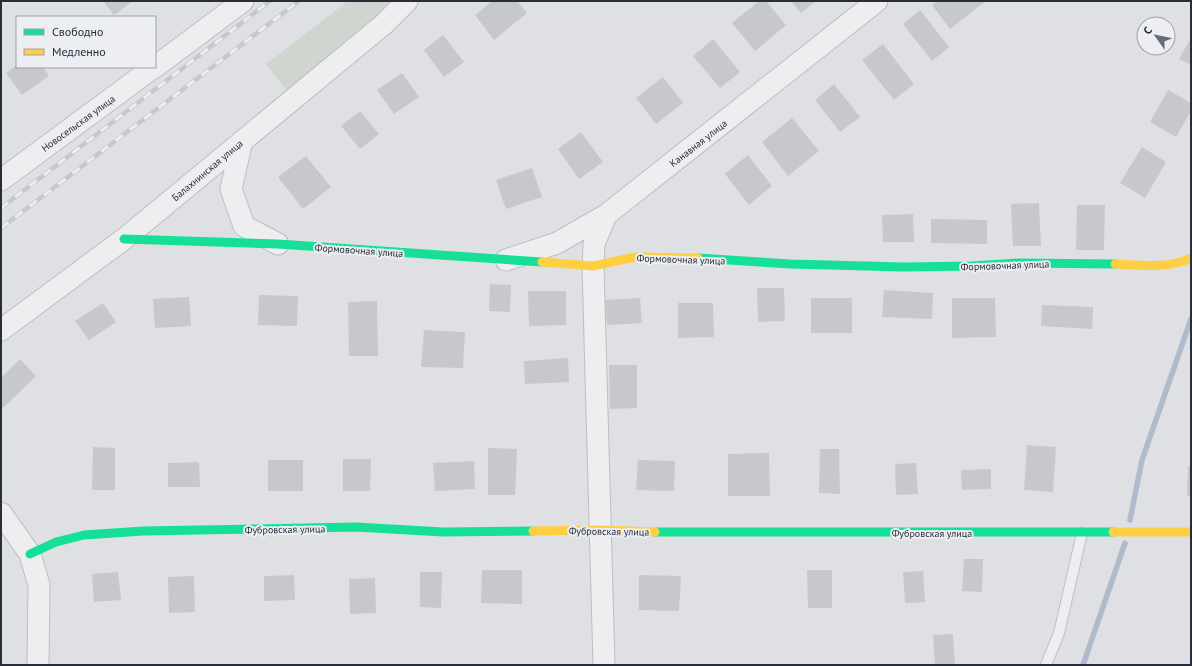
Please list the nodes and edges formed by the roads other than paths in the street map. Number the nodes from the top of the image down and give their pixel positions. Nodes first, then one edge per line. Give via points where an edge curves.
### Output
1 (243, 1) edge
2 (407, 1) edge
3 (877, 1) edge
4 (156, 66) edge
5 (154, 68) edge
6 (242, 140) junction
7 (1, 180) edge
8 (606, 215) junction
9 (124, 239) junction
10 (278, 244) junction
11 (1191, 258) edge
12 (505, 260) junction
13 (593, 266) junction
14 (1, 330) edge
15 (1, 513) edge
16 (601, 530) junction
17 (1191, 532) edge
18 (1082, 533) junction
19 (30, 554) junction
20 (38, 665) edge
21 (604, 665) edge
22 (1046, 665) edge

1 - 4 street, Новосельская улица
2 - 6 street, Балахнинская улица via 384,24
3 - 8 street, Канавная улица
5 - 7 street, Новосельская улица
6 - 9 street, Балахнинская улица
6 - 10 street via 231,189 244,226
8 - 12 street, Канавная улица via 557,243
8 - 13 street via 594,244
9 - 10 street, Формовочная улица
9 - 14 street, Балахнинская улица
10 - 12 street, Формовочная улица
11 - 13 street, Формовочная улица via 1168,265 1019,262 904,267 635,257
12 - 13 street, Формовочная улица
13 - 16 street
15 - 19 street
16 - 18 street, Фубровская улица
16 - 19 street, Фубровская улица via 443,532 356,527 143,531 84,535 56,542
16 - 21 street
17 - 18 street, Фубровская улица
18 - 22 lane via 1059,632
19 - 20 street via 39,585

